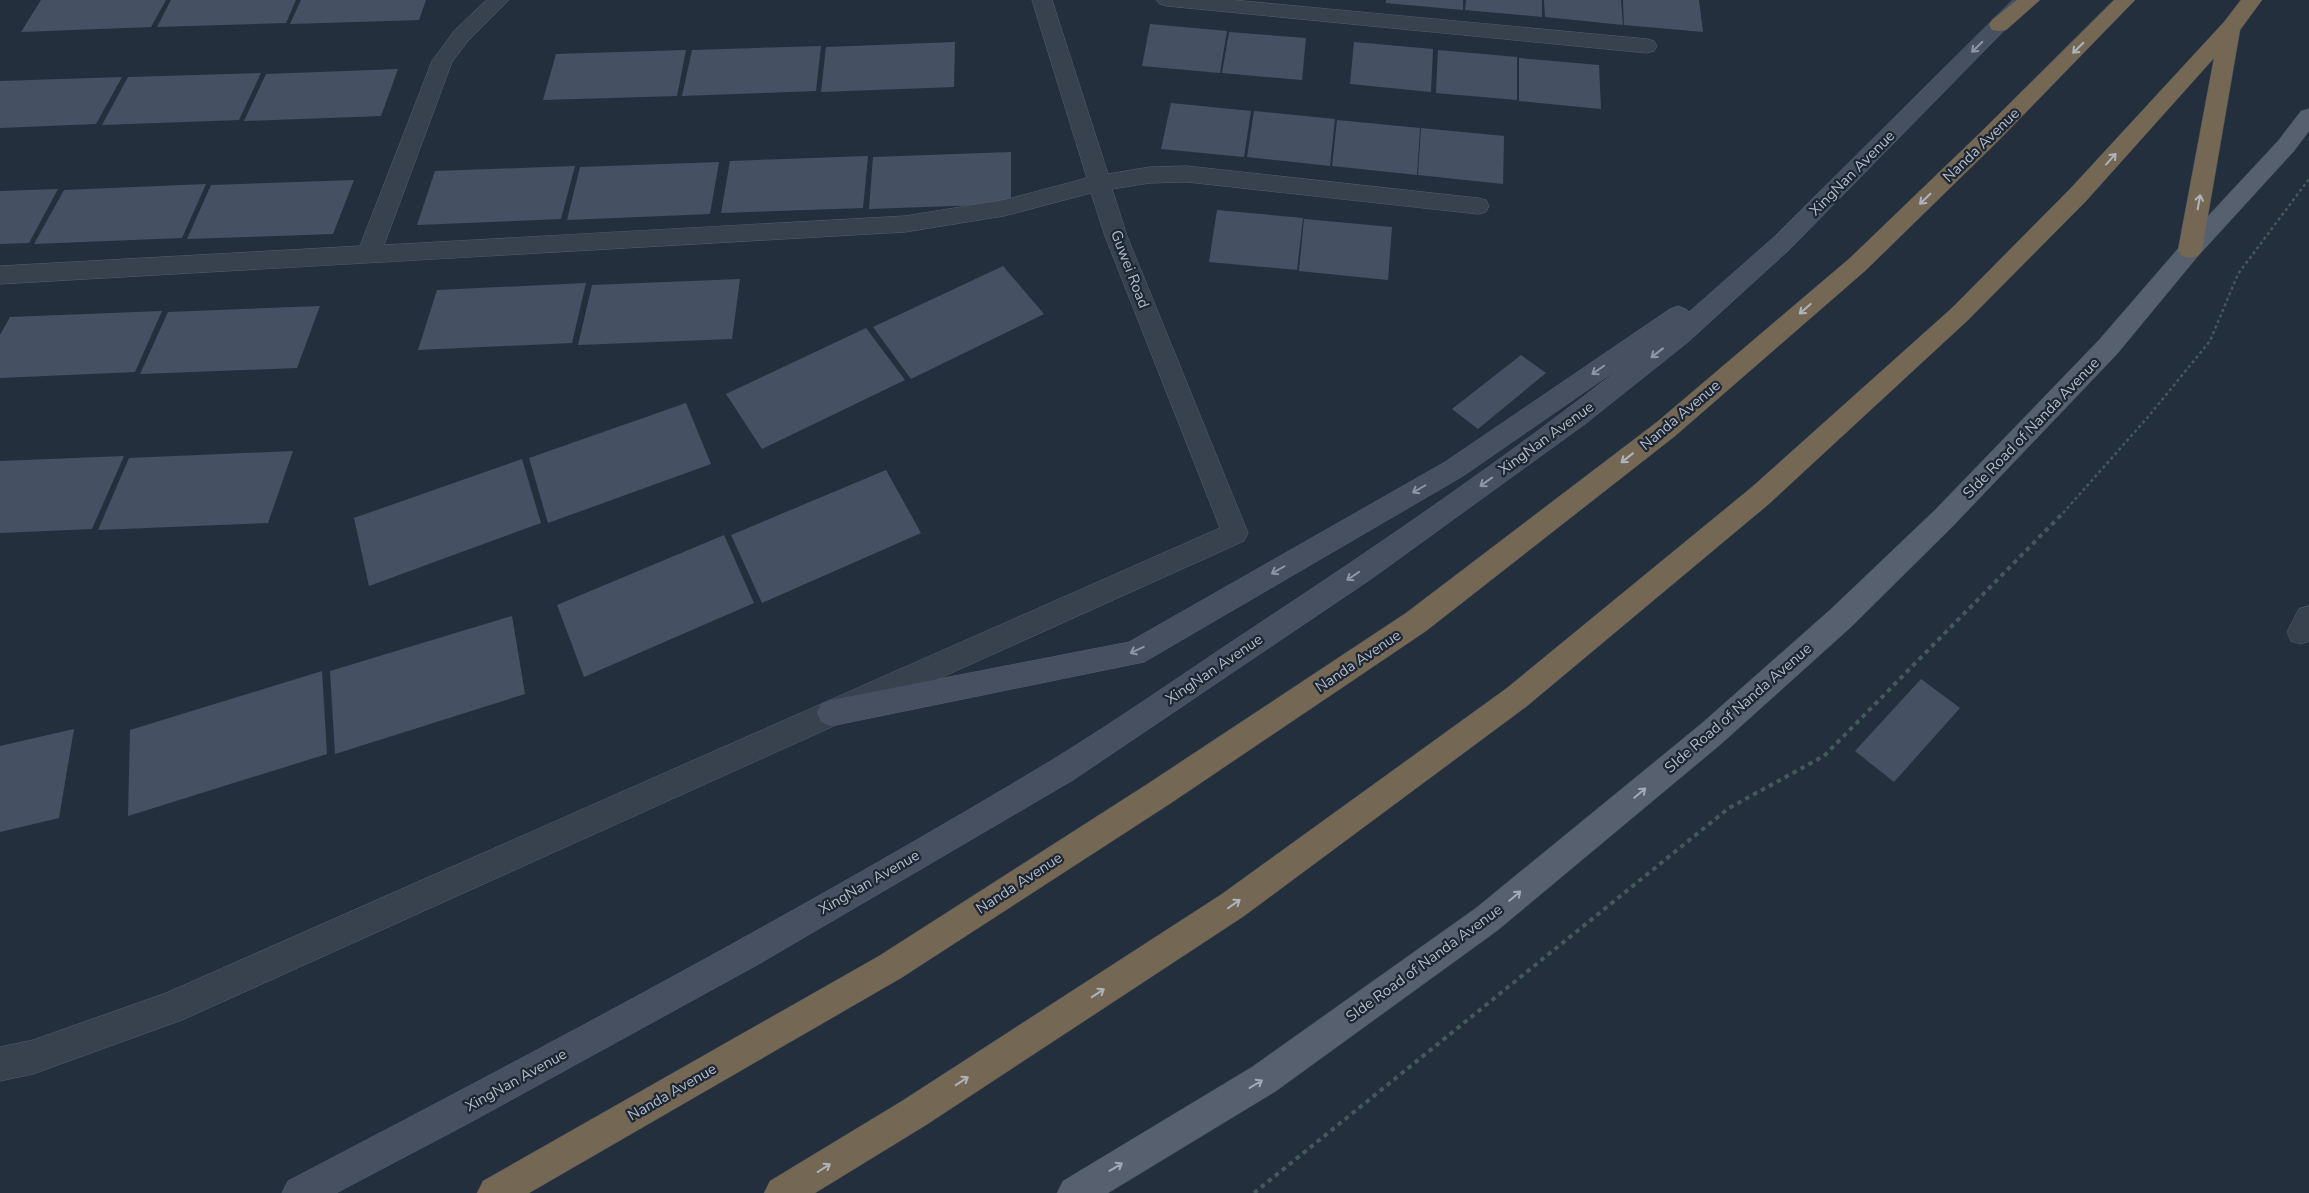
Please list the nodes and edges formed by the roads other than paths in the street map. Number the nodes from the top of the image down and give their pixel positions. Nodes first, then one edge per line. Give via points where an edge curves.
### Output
1 (499, 0) edge
2 (1042, 0) edge
3 (1167, 0) edge
4 (2024, 0) edge
5 (2030, 0) edge
6 (2125, 0) edge
7 (2252, 0) edge
8 (1999, 24) junction
9 (2230, 27) junction
10 (1647, 46) dead end
11 (2309, 116) edge
12 (1099, 183) junction
13 (1478, 206) dead end
14 (1782, 243) junction
15 (2190, 250) junction
16 (369, 254) junction
17 (0, 275) edge
18 (831, 713) junction
19 (0, 1064) edge
20 (300, 1193) edge
21 (495, 1193) edge
22 (782, 1193) edge
23 (1075, 1193) edge

1 - 16 street via 461,36 442,61
2 - 12 street, Guwei Road
3 - 10 street
4 - 8 main road, XingNan Avenue
5 - 8 highway
6 -> 21 highway, Nanda Avenue via 1990,137 1858,264 1666,429 1416,622 1160,793 890,967
7 - 9 highway
8 -> 14 main road, XingNan Avenue
15 -> 9 highway
22 -> 9 highway via 914,1112 1233,906 1517,697 1761,496 1960,314 2078,195
11 - 15 main road, SIde Road of Nanda Avenue via 2286,146
12 - 13 street via 1150,175 1187,174
12 - 16 street via 1004,208 905,224
12 - 18 street, Guwei Road via 1116,236 1235,533
14 -> 18 main road via 1454,469 1134,653
14 -> 20 main road, XingNan Avenue via 1679,335 1576,417 1361,571 1062,770 737,959
23 -> 15 main road, SIde Road of Nanda Avenue via 1264,1079 1479,925 1703,740 1841,618 1944,518 2108,347
16 - 17 street
18 - 19 street via 170,1008 33,1058

